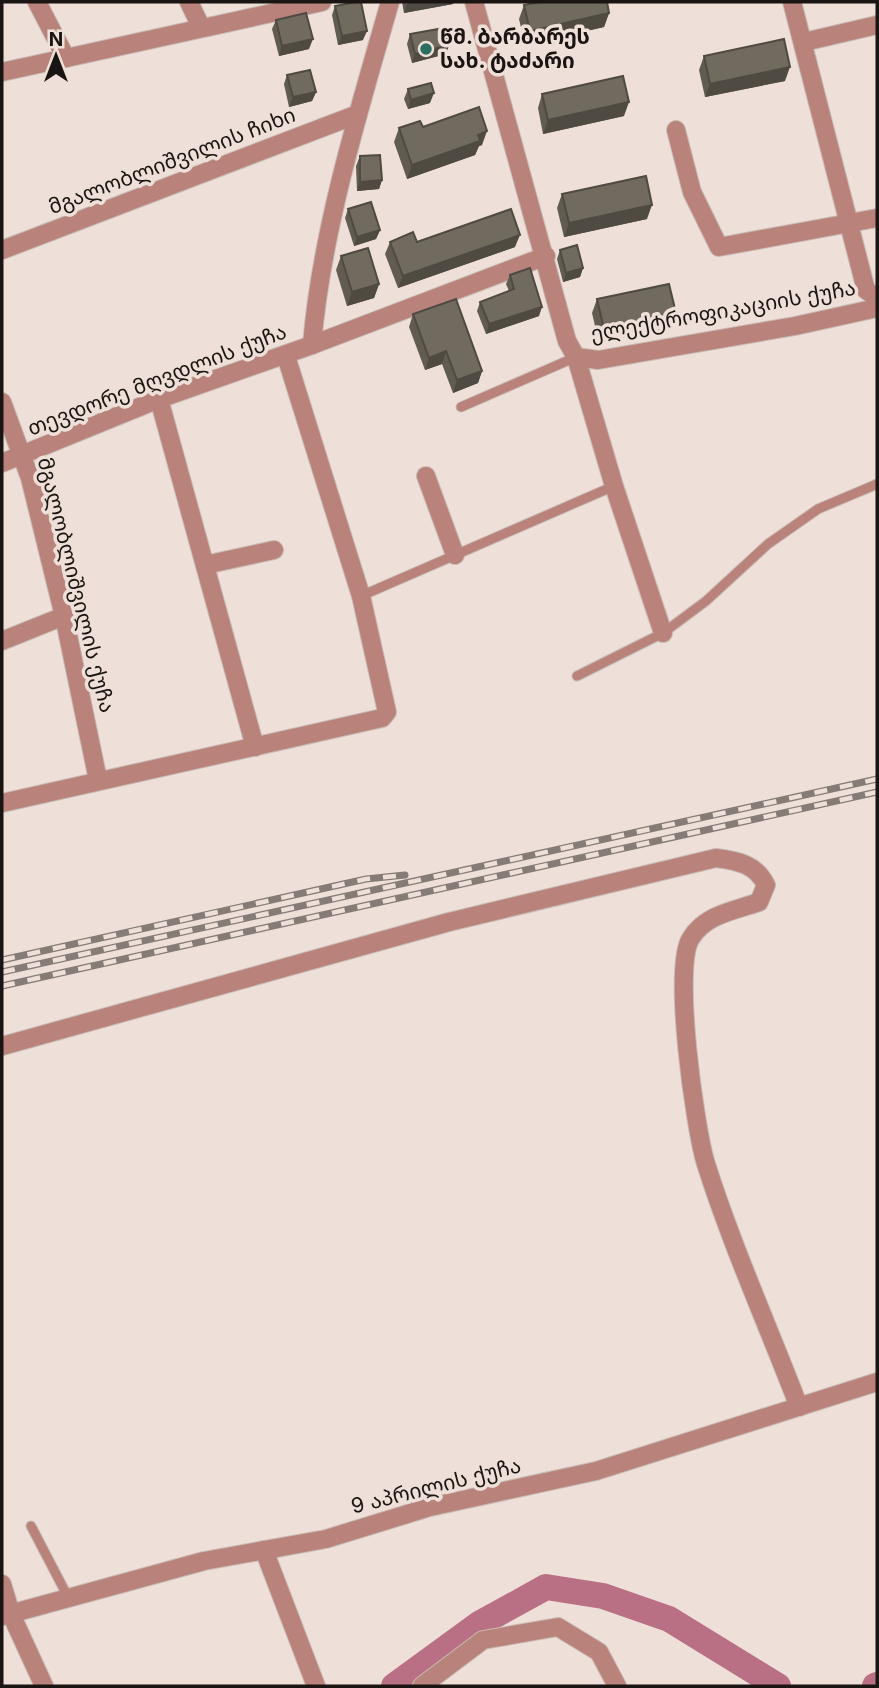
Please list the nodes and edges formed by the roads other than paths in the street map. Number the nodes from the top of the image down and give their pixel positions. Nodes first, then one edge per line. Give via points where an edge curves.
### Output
1 (37, 2) edge
2 (189, 2) edge
3 (322, 2) edge
4 (390, 2) edge
5 (474, 2) edge
6 (792, 2) edge
7 (877, 25) edge
8 (201, 27) junction
9 (804, 42) junction
10 (66, 58) junction
11 (2, 72) edge
12 (358, 114) junction
13 (676, 130) dead end
14 (877, 218) edge
15 (848, 223) junction
16 (2, 250) edge
17 (546, 256) junction
18 (877, 298) edge
19 (877, 308) edge
20 (312, 345) junction
21 (286, 356) junction
22 (576, 357) junction
23 (159, 399) junction
24 (2, 402) edge
25 (461, 407) dead end
26 (21, 456) junction
27 (2, 463) edge
28 (426, 476) dead end
29 (877, 484) edge
30 (614, 486) junction
31 (274, 550) dead end
32 (455, 555) junction
33 (205, 565) junction
34 (362, 596) junction
35 (64, 615) junction
36 (663, 633) junction
37 (2, 641) edge
38 (577, 676) dead end
39 (255, 747) junction
40 (98, 780) junction
41 (2, 803) edge
42 (2, 1046) edge
43 (877, 1382) edge
44 (799, 1407) junction
45 (31, 1526) dead end
46 (264, 1550) junction
47 (2, 1584) edge
48 (68, 1597) junction
49 (6, 1615) edge
50 (44, 1686) edge
51 (315, 1686) edge
52 (422, 1686) edge
53 (617, 1686) edge

1 - 10 street
2 - 8 street
3 - 8 street
4 - 12 street, თევდორე მღვდლის ქუჩა
5 - 17 street, ელექტროფიკაციის ქუჩა
6 - 9 street
7 - 9 street
8 - 10 street
9 - 15 street
10 - 11 street
12 - 16 street, მგალობლიშვილის ჩიხი
12 - 20 street, თევდორე მღვდლის ქუჩა
13 - 15 street via 692,192 719,247
14 - 15 street
15 - 18 street via 866,290
17 - 20 street
17 - 22 street, ელექტროფიკაციის ქუჩა via 567,341
19 - 22 street, ელექტროფიკაციის ქუჩა via 598,360
20 - 21 street, თევდორე მღვდლის ქუჩა
21 - 23 street, თევდორე მღვდლის ქუჩა
21 - 34 street
22 - 25 lane
22 - 30 street, ელექტროფიკაციის ქუჩა
23 - 26 street, თევდორე მღვდლის ქუჩა
23 - 33 street
24 - 26 street, მგალობლიშვილის ქუჩა
26 - 27 street, თევდორე მღვდლის ქუჩა
26 - 35 street, მგალობლიშვილის ქუჩა
28 - 32 street
29 - 36 lane via 808,516
30 - 32 lane
30 - 36 street, ელექტროფიკაციის ქუჩა
31 - 33 street
32 - 34 lane
33 - 39 street
34 - 39 street via 387,712 382,718
35 - 37 street
35 - 40 street, მგალობლიშვილის ქუჩა
36 - 38 lane
39 - 40 street
40 - 41 street
42 - 44 street via 449,922 716,858 740,861 761,874 766,885 759,902 705,920 689,940 683,966 683,1010 705,1161
43 - 44 street, 9 აპრილის ქუჩა
44 - 46 street, 9 აპრილის ქუჩა via 596,1471 430,1507 326,1539
45 - 48 lane
46 - 48 street, 9 აპრილის ქუჩა
46 - 51 street
47 - 49 street
48 - 49 street, 9 აპრილის ქუჩა
49 - 50 street
52 - 53 street via 483,1640 558,1627 599,1652

